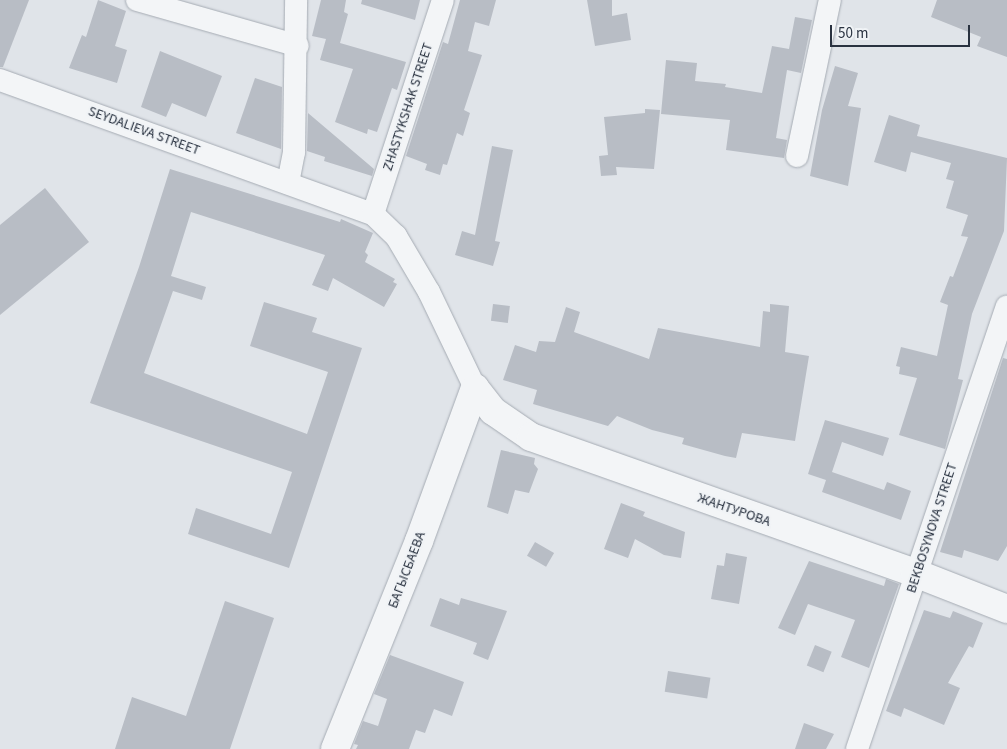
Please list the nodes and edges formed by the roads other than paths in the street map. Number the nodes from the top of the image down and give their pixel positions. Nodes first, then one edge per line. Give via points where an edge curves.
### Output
1 (137, 0) edge
2 (296, 0) edge
3 (444, 0) edge
4 (830, 0) edge
5 (298, 46) junction
6 (0, 80) edge
7 (797, 156) dead end
8 (288, 182) junction
9 (372, 214) junction
10 (1006, 311) edge
11 (475, 388) junction
12 (915, 573) junction
13 (1007, 609) edge
14 (335, 749) edge
15 (857, 749) edge

1 - 5 street
2 - 5 street
3 - 9 street, ZHASTYKSHAK STREET
4 - 7 street
5 - 8 street via 294,152
6 - 8 street, SEYDALIEVA STREET
8 - 9 street, SEYDALIEVA STREET
9 - 11 street, SEYDALIEVA STREET via 396,236 429,292
10 - 12 street, BEKBOSYNOVA STREET
11 - 12 street, ЖАНТУРОВА via 493,411 531,437
11 - 14 street, БАГЫСБАЕВА via 416,550
12 - 13 street, ЖАНТУРОВА
12 - 15 street, BEKBOSYNOVA STREET

